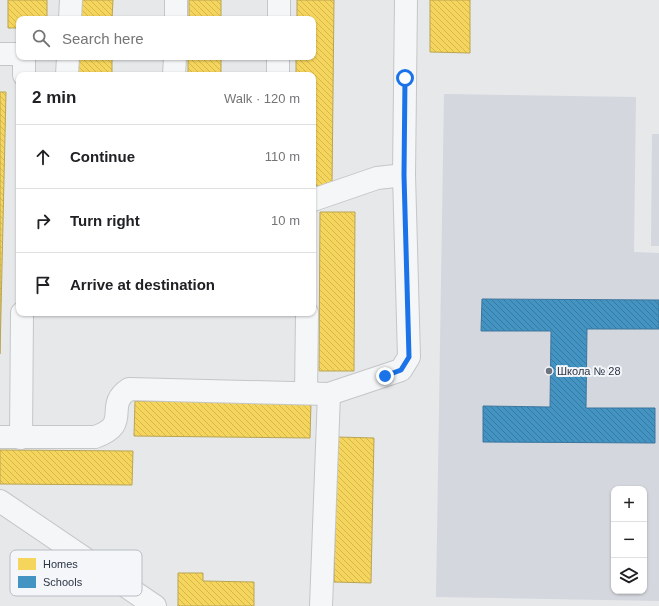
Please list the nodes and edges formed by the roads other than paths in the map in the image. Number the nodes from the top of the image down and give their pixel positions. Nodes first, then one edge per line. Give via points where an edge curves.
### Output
1 (71, 0) edge
2 (176, 0) edge
3 (279, 0) edge
4 (406, 0) edge
5 (70, 16) edge
6 (176, 16) edge
7 (279, 16) edge
8 (0, 54) edge
9 (16, 54) edge
10 (24, 60) edge
11 (68, 60) edge
12 (175, 60) edge
13 (278, 60) edge
14 (24, 72) edge
15 (67, 72) edge
16 (174, 72) edge
17 (278, 72) edge
18 (404, 175) junction
19 (316, 199) edge
20 (22, 316) edge
21 (307, 316) edge
22 (306, 393) junction
23 (329, 394) junction
24 (11, 438) edge
25 (0, 501) edge
26 (72, 550) edge
27 (140, 596) edge
28 (155, 606) edge
29 (321, 606) edge

1 - 5 lane
2 - 6 lane
3 - 7 lane
4 - 18 lane
8 - 9 lane
10 - 14 lane
11 - 15 lane
12 - 16 lane
13 - 17 lane
18 - 19 lane via 378,178
18 - 23 lane via 409,357 401,370
20 - 24 lane
21 - 22 lane
22 - 23 lane
22 - 24 lane via 129,389 118,400 116,423 108,432 95,437
23 - 29 lane
25 - 26 lane
27 - 28 lane

